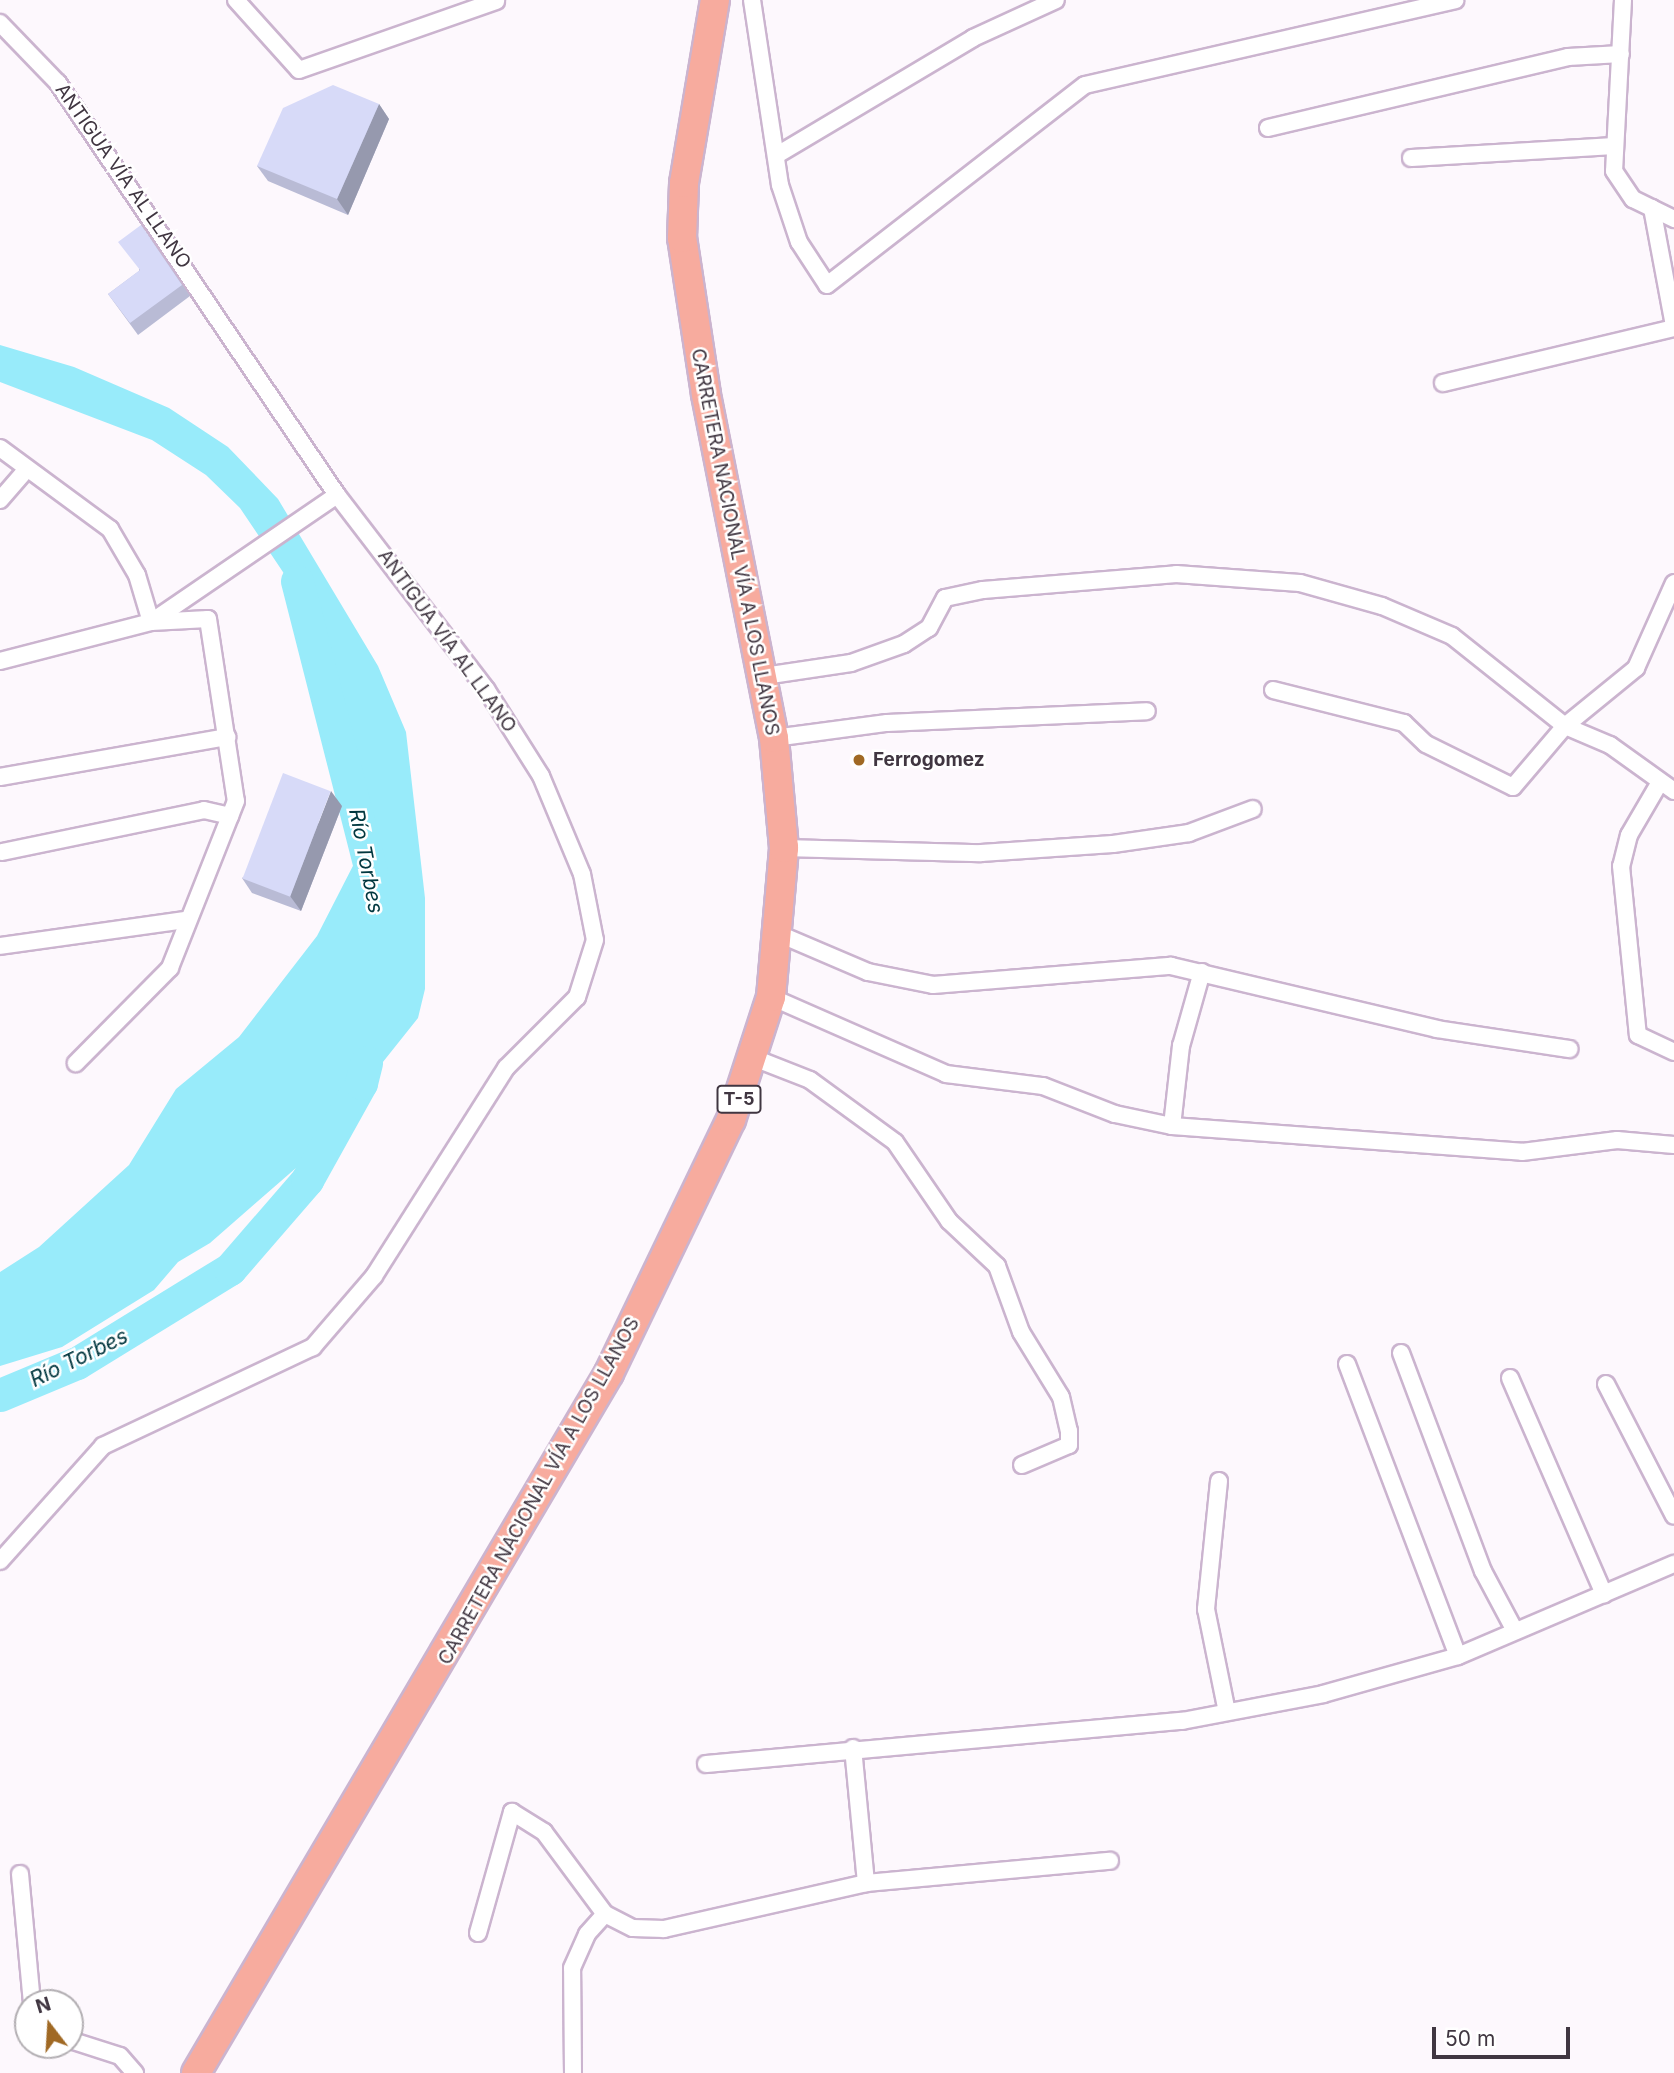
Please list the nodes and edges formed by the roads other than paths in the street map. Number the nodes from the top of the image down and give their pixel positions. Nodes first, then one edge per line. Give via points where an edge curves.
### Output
1 (236, 0) edge
2 (715, 0) edge
3 (752, 0) edge
4 (1056, 0) edge
5 (1455, 0) edge
6 (1623, 0) edge
7 (496, 1) edge
8 (0, 23) edge
9 (1620, 54) junction
10 (1268, 128) dead end
11 (1615, 146) junction
12 (777, 155) junction
13 (1411, 158) dead end
14 (1652, 208) junction
15 (1674, 219) edge
16 (1674, 326) edge
17 (1443, 383) dead end
18 (0, 448) edge
19 (26, 470) junction
20 (337, 495) junction
21 (0, 500) edge
22 (1674, 583) edge
23 (151, 622) junction
24 (0, 661) edge
25 (764, 676) junction
26 (1273, 690) dead end
27 (1147, 711) dead end
28 (1565, 726) junction
29 (228, 737) junction
30 (775, 738) junction
31 (0, 777) edge
32 (1660, 782) junction
33 (1674, 792) edge
34 (1253, 809) dead end
35 (230, 816) junction
36 (784, 848) junction
37 (2, 852) dead end
38 (184, 920) junction
39 (779, 934) junction
40 (0, 946) edge
41 (1202, 972) junction
42 (771, 997) junction
43 (1570, 1049) dead end
44 (1674, 1052) edge
45 (754, 1058) junction
46 (76, 1063) dead end
47 (1172, 1126) junction
48 (1674, 1145) edge
49 (1401, 1353) dead end
50 (1347, 1364) dead end
51 (1510, 1378) dead end
52 (1606, 1384) dead end
53 (1021, 1465) dead end
54 (1219, 1481) dead end
55 (1674, 1516) edge
56 (0, 1561) edge
57 (1674, 1564) edge
58 (1604, 1594) junction
59 (1515, 1631) junction
60 (1458, 1656) junction
61 (1227, 1712) junction
62 (853, 1748) junction
63 (706, 1764) dead end
64 (1110, 1861) dead end
65 (20, 1874) dead end
66 (866, 1884) junction
67 (606, 1914) junction
68 (478, 1933) dead end
69 (31, 1989) edge
70 (84, 2044) edge
71 (135, 2073) edge
72 (196, 2073) edge
73 (573, 2073) edge

1 - 7 street via 299,70
2 - 25 highway, CARRETERA NACIONAL VÍA A LOS LLANOS / T-5 via 684,183 682,238 706,394
3 - 12 street
4 - 12 street via 973,38
5 - 12 street via 1085,85 827,285 799,242
6 - 9 street
8 - 20 street, ANTIGUA VÍA AL LLANO via 58,83
9 - 10 street via 1569,57
9 - 11 street
11 - 13 street
11 - 14 street via 1614,171 1633,199
14 - 15 street
14 - 16 street
16 - 17 street
18 - 19 street
19 - 21 street
19 - 23 street via 110,529 137,575
20 - 23 street
20 - 56 street, ANTIGUA VÍA AL LLANO via 486,689 541,776 582,874 595,940 589,967 578,997 506,1068 374,1276 313,1346 103,1446
22 - 28 street via 1636,668
23 - 24 street
23 - 29 street via 208,619
25 - 28 street via 851,663 904,644 929,628 945,598 1176,574 1300,583 1382,606 1452,636
25 - 30 highway, CARRETERA NACIONAL VÍA A LOS LLANOS / T-5
26 - 28 street via 1404,723 1426,744 1513,787
27 - 30 street via 887,723
28 - 32 street via 1610,746
29 - 31 street
29 - 35 street via 236,801
30 - 36 highway, CARRETERA NACIONAL VÍA A LOS LLANOS / T-5
32 - 33 street
32 - 44 street via 1629,835 1621,866 1635,956 1639,1035
34 - 36 street via 1189,833 1113,844 981,853
35 - 37 street via 204,810
35 - 38 street
36 - 39 highway, CARRETERA NACIONAL VÍA A LOS LLANOS / T-5
38 - 40 street
38 - 46 street via 170,968
39 - 41 street via 868,972 933,985 1141,967
39 - 42 highway, CARRETERA NACIONAL VÍA A LOS LLANOS / T-5
41 - 43 street via 1437,1028
41 - 47 street via 1181,1046
42 - 45 highway, CARRETERA NACIONAL VÍA A LOS LLANOS / T-5
42 - 47 street via 946,1074 1043,1086 1115,1114
45 - 53 street via 810,1080 895,1142 949,1221 997,1266 1021,1332 1061,1397 1069,1431 1069,1445
45 - 72 highway, CARRETERA NACIONAL VÍA A LOS LLANOS / T-5 via 695,1204 609,1373
47 - 48 street via 1522,1152 1617,1140
49 - 59 street via 1478,1560
50 - 60 street
51 - 58 street
52 - 55 street
54 - 61 street via 1206,1609
57 - 58 street
58 - 59 street
59 - 60 street
60 - 61 street via 1323,1694
61 - 62 street
62 - 63 street
62 - 66 street
64 - 66 street
65 - 69 street
66 - 67 street via 664,1929 634,1928
67 - 68 street via 544,1832 512,1812
67 - 73 street via 587,1934 572,1968
70 - 71 street via 120,2056

